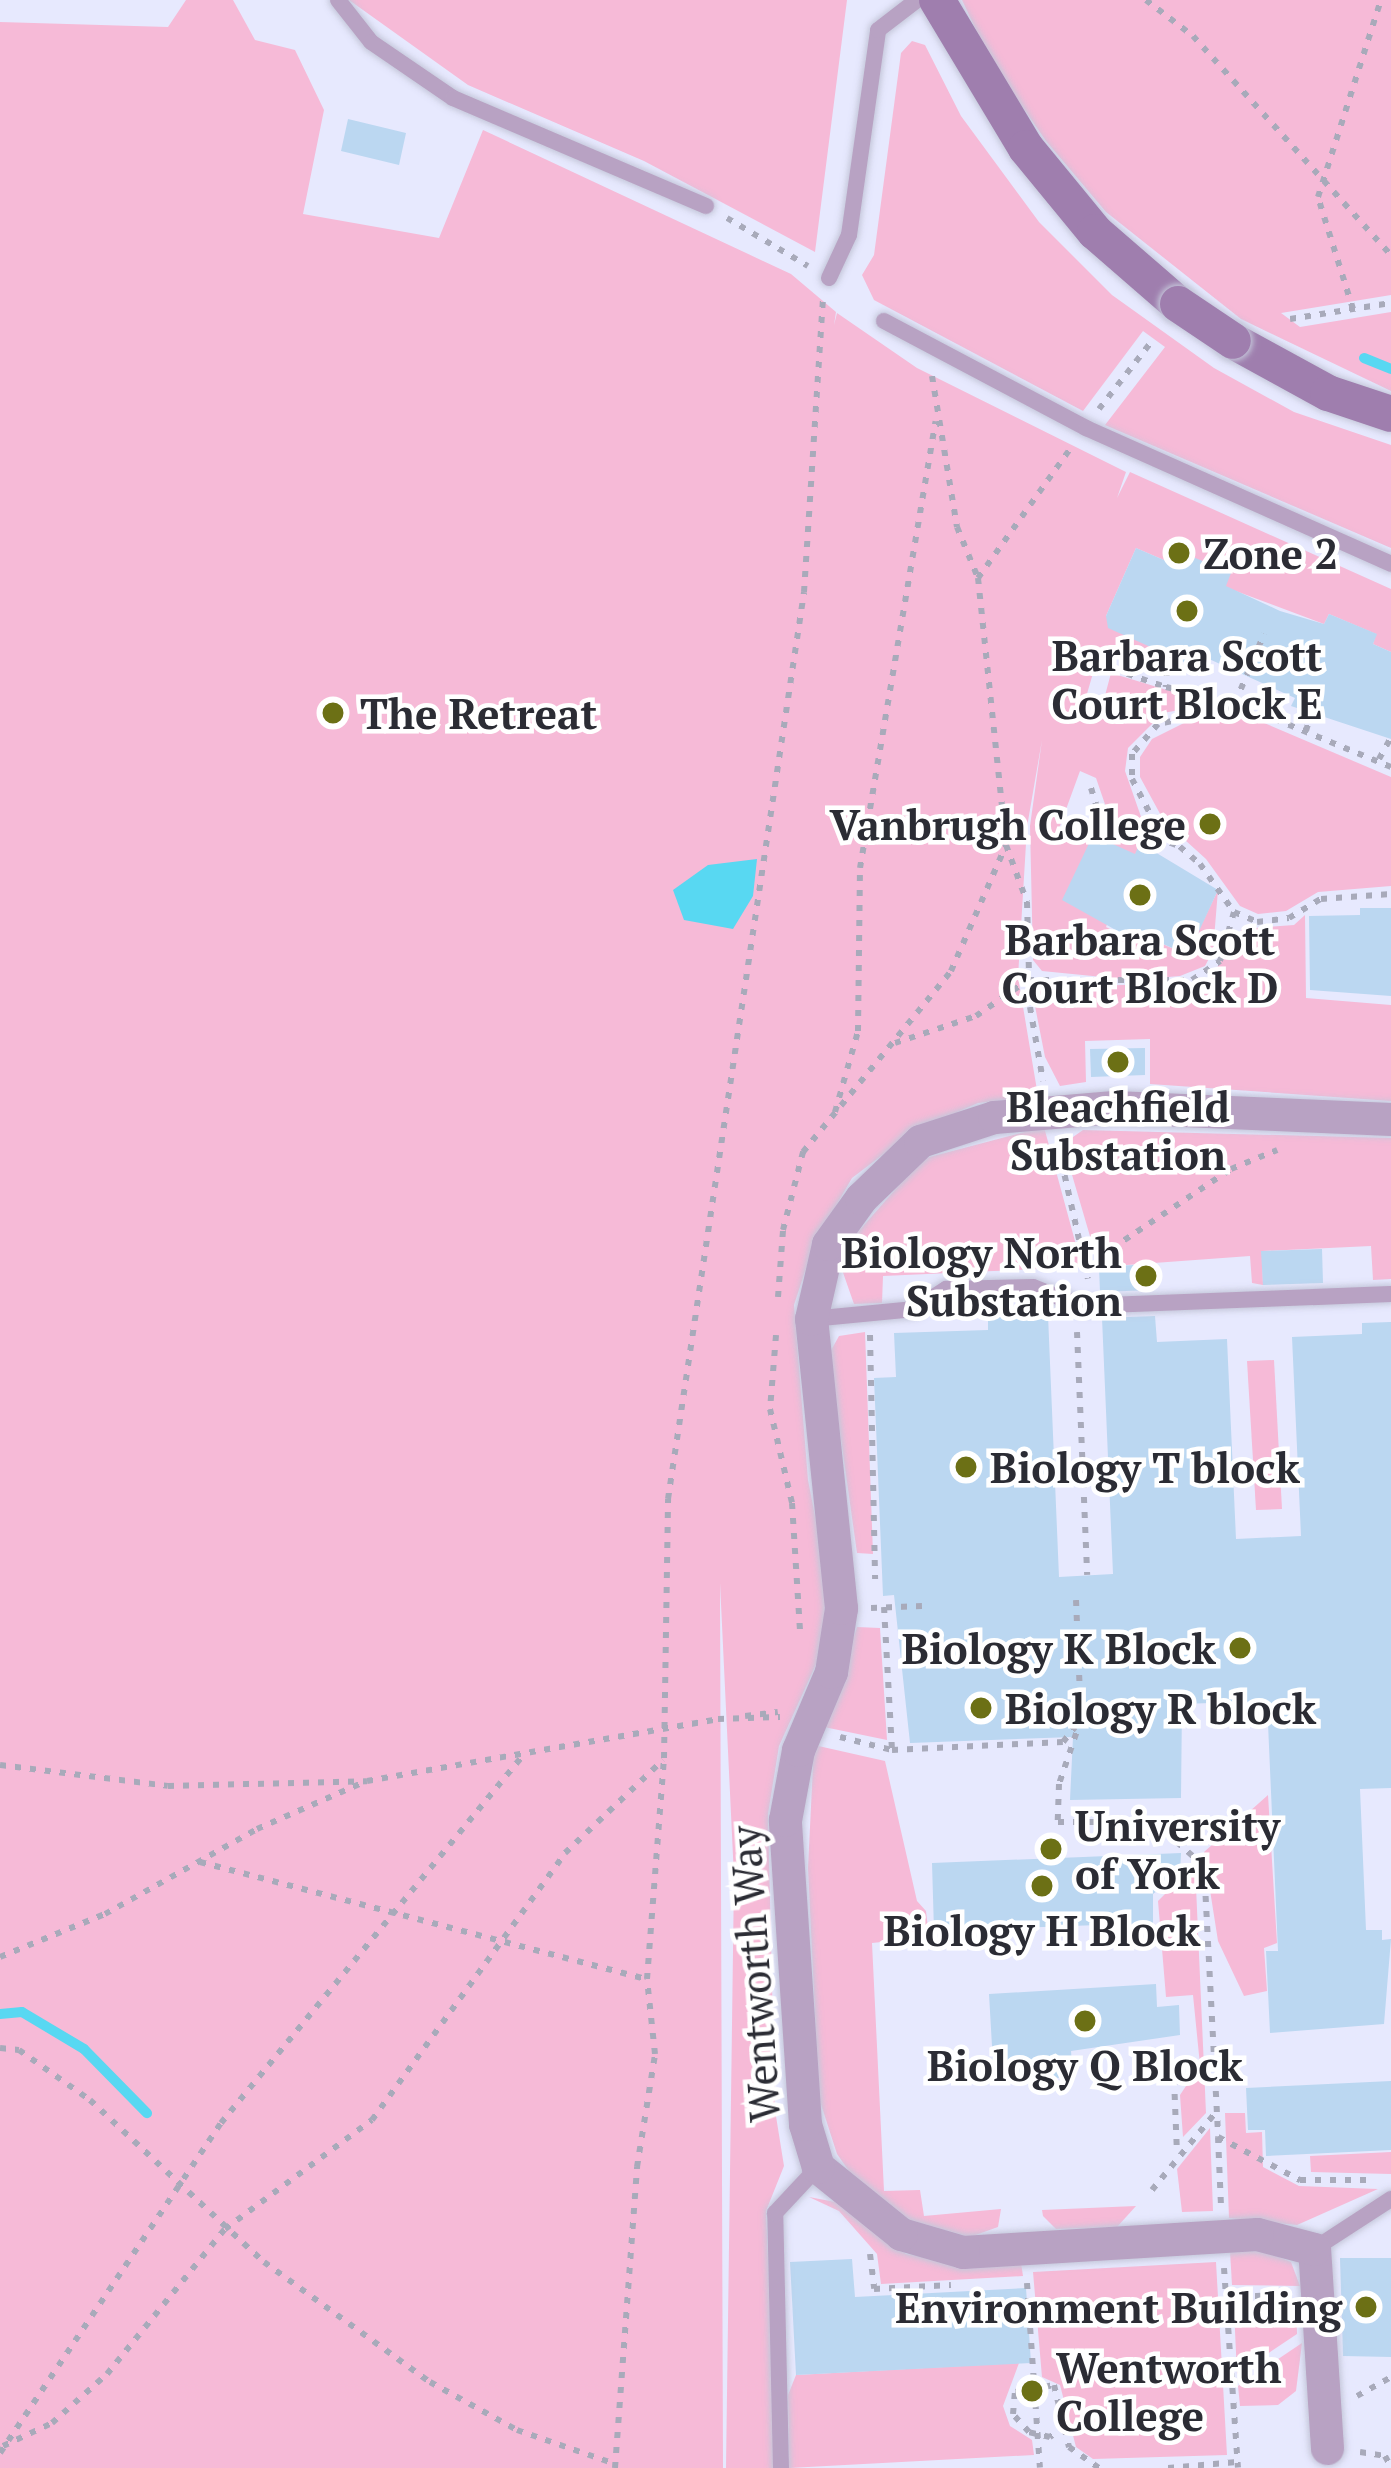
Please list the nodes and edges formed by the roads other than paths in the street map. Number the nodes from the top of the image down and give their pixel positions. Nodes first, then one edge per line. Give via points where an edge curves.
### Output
1 (338, 0) edge
2 (917, 0) edge
3 (937, 0) edge
4 (706, 206) dead end
5 (829, 278) road end
6 (884, 321) dead end
7 (1391, 414) edge
8 (1391, 564) edge
9 (1391, 1119) edge
10 (1391, 1294) edge
11 (811, 1319) junction
12 (818, 2167) junction
13 (1391, 2199) edge
14 (1314, 2249) junction
15 (1327, 2448) dead end
16 (781, 2468) edge

1 - 4 lane via 370,42 453,98
2 - 5 lane via 878,29 849,235
3 - 7 street, bridge via 1026,148 1095,232 1233,341 1328,393
6 - 8 lane via 1085,428
9 - 11 street, Wentworth Way via 1134,1107 994,1118 920,1141 861,1198 828,1244
10 - 11 lane via 1082,1306 1033,1287 946,1289 915,1309
11 - 12 street, Wentworth Way via 841,1608 831,1672 798,1721 785,1820 805,2124
12 - 14 street, Wentworth Way via 901,2234 963,2252 1221,2224
12 - 16 lane via 776,2213
13 - 14 lane
14 - 15 street

